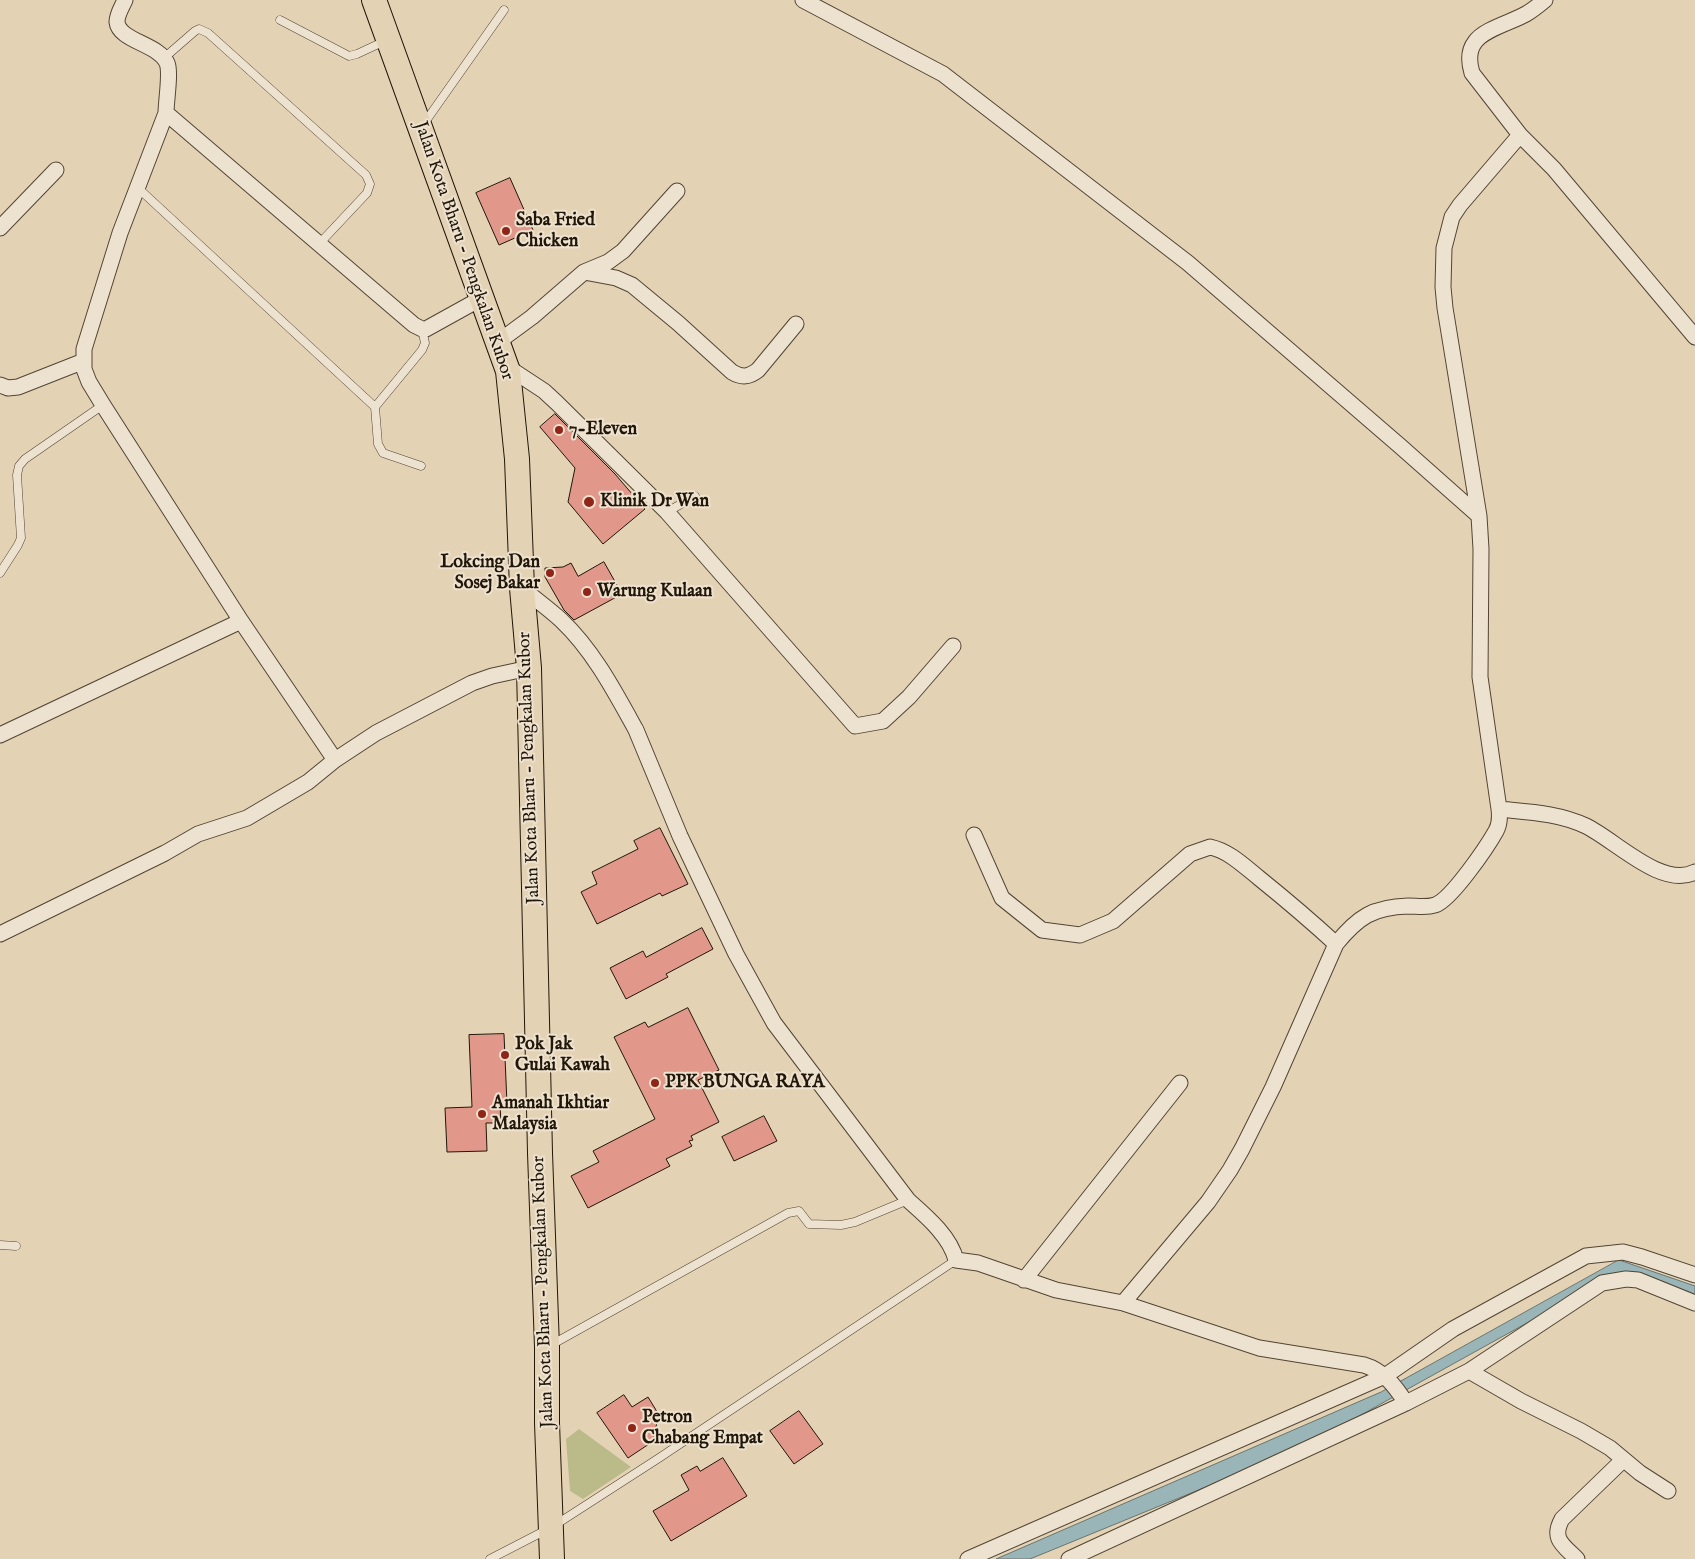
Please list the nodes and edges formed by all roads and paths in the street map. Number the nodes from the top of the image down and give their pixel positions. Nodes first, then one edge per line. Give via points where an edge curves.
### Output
1 (125, 0) edge
2 (374, 0) edge
3 (803, 0) edge
4 (1545, 0) edge
5 (504, 10) dead end
6 (280, 20) dead end
7 (388, 39) junction
8 (164, 58) junction
9 (166, 113) junction
10 (421, 128) junction
11 (1520, 135) junction
12 (56, 170) dead end
13 (138, 188) junction
14 (677, 191) dead end
15 (0, 228) edge
16 (319, 244) junction
17 (584, 272) junction
18 (482, 298) junction
19 (796, 324) dead end
20 (422, 329) junction
21 (1695, 337) edge
22 (498, 342) junction
23 (84, 360) junction
24 (506, 366) junction
25 (0, 385) edge
26 (103, 404) junction
27 (375, 407) junction
28 (421, 466) dead end
29 (695, 496) dead end
30 (667, 512) junction
31 (1479, 516) junction
32 (0, 573) edge
33 (522, 588) junction
34 (241, 621) junction
35 (953, 646) dead end
36 (529, 668) junction
37 (0, 735) edge
38 (335, 760) junction
39 (1500, 809) junction
40 (974, 835) dead end
41 (1695, 872) edge
42 (0, 934) edge
43 (1336, 944) junction
44 (1180, 1083) dead end
45 (908, 1200) junction
46 (0, 1245) edge
47 (16, 1246) dead end
48 (956, 1260) junction
49 (1695, 1275) edge
50 (1024, 1280) junction
51 (1124, 1303) junction
52 (1695, 1303) edge
53 (547, 1348) junction
54 (1469, 1371) junction
55 (1389, 1379) junction
56 (1404, 1400) junction
57 (1623, 1460) junction
58 (1668, 1491) dead end
59 (552, 1527) junction
60 (490, 1559) edge
61 (552, 1559) edge
62 (968, 1559) edge
63 (1069, 1559) edge
64 (1577, 1559) edge

1 - 8 street via 118,15 120,29
2 - 7 main road, Jalan Kota Bharu - Pengkalan Kubor
3 - 31 street via 943,74 1188,263
4 - 11 street via 1483,35 1470,52 1472,73
5 - 10 lane
6 - 7 lane via 349,56
7 - 10 main road, Jalan Kota Bharu - Pengkalan Kubor
8 - 9 street via 168,69
8 - 16 lane via 194,30 208,33 366,175 370,184 367,193
9 - 13 street
9 - 16 street
10 - 18 main road, Jalan Kota Bharu - Pengkalan Kubor
11 - 21 street via 1554,169
11 - 31 street via 1452,217 1442,260 1445,308
12 - 15 street
13 - 23 street via 120,233 84,350
13 - 27 lane
14 - 17 street via 623,251 608,262
16 - 20 street
17 - 19 street via 616,278 632,285 739,376 746,377 758,370
17 - 22 street
18 - 20 street
18 - 22 main road, Jalan Kota Bharu - Pengkalan Kubor
20 - 27 lane via 425,343 422,350
22 - 24 main road, Jalan Kota Bharu - Pengkalan Kubor
23 - 25 street via 18,387
23 - 26 street via 89,382
24 - 30 street via 544,391
24 - 33 main road, Jalan Kota Bharu - Pengkalan Kubor via 514,416
26 - 32 lane via 19,466 21,538
26 - 34 street
27 - 28 lane via 378,444 383,453
29 - 30 lane
30 - 35 street via 855,726 883,721 909,697
31 - 39 street via 1480,677
33 - 36 main road, Jalan Kota Bharu - Pengkalan Kubor
33 - 45 street via 561,620 596,664 636,730 692,861 736,954 774,1023
34 - 37 street
34 - 38 street
36 - 38 street via 472,683 376,732
36 - 53 main road, Jalan Kota Bharu - Pengkalan Kubor
38 - 42 street via 295,791 247,818 198,834
39 - 41 street via 1547,813 1586,826 1664,874 1680,876
39 - 43 street via 1496,830 1448,897 1434,906 1379,909 1349,928
40 - 43 street via 1002,898 1042,930 1080,935 1113,921 1190,854 1210,846 1237,860
43 - 51 street via 1273,1087 1234,1163 1208,1202
44 - 50 street
45 - 48 street via 953,1248
45 - 53 lane via 841,1226 809,1224 799,1211 788,1213
46 - 47 lane
48 - 50 street via 978,1263
48 - 59 lane
49 - 55 street via 1623,1252 1586,1256 1453,1329
50 - 51 street via 1056,1290
51 - 55 street via 1259,1348 1364,1365
52 - 54 street via 1638,1280 1602,1283
53 - 59 main road, Jalan Kota Bharu - Pengkalan Kubor
54 - 56 street
54 - 57 street via 1581,1431
55 - 56 street
55 - 62 street
56 - 63 street
57 - 58 street
57 - 64 street via 1562,1519 1558,1527 1560,1542
59 - 60 lane
59 - 61 main road, Jalan Kota Bharu - Pengkalan Kubor

